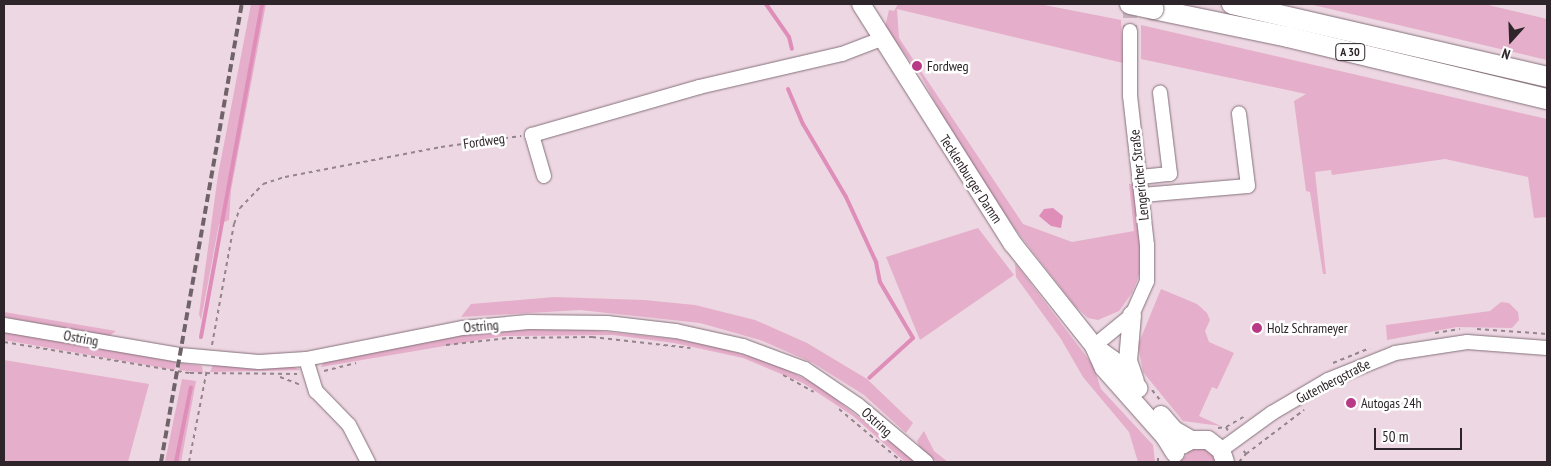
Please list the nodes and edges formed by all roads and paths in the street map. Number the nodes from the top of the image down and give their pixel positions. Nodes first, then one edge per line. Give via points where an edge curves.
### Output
1 (861, 4) edge
2 (1130, 4) edge
3 (1232, 4) edge
4 (1130, 32) tunnel mouth
5 (881, 39) junction
6 (1547, 77) edge
7 (1160, 93) dead end
8 (1547, 99) edge
9 (1239, 114) dead end
10 (532, 135) junction
11 (544, 176) dead end
12 (1140, 177) junction
13 (1142, 194) junction
14 (1132, 315) junction
15 (4, 325) edge
16 (4, 342) edge
17 (440, 346) dead end
18 (1094, 346) junction
19 (691, 348) dead end
20 (1547, 348) edge
21 (209, 358) junction
22 (306, 359) junction
23 (358, 363) dead end
24 (309, 373) junction
25 (778, 373) dead end
26 (206, 375) junction
27 (817, 394) dead end
28 (1143, 394) junction
29 (837, 407) dead end
30 (1307, 408) dead end
31 (1191, 440) junction
32 (1246, 454) dead end
33 (1223, 456) edge
34 (1174, 458) edge
35 (188, 462) edge
36 (368, 462) edge
37 (902, 462) edge
38 (926, 462) edge

1 - 5 main road, Tecklenburger Damm
2 - 8 highway, A 30, bridge via 1288,37
3 - 6 highway, A 30
4 - 12 street, Lengericher Straße via 1130,95
5 - 10 street via 842,54 699,87
5 - 18 main road, Tecklenburger Damm via 1013,244
7 - 12 street via 1170,174
9 - 13 street via 1248,186
10 - 11 street
10 - 21 path, Fordweg via 441,147 263,184 240,208 234,224
12 - 13 street, Lengericher Straße
13 - 14 street, Lengericher Straße via 1148,264 1144,292
14 - 18 street, Lengericher Straße
14 - 28 main road, Lengericher Straße via 1128,361
15 - 21 street, Ostring
16 - 26 path
17 - 19 path via 509,338 592,337
18 - 28 main road, Tecklenburger Damm via 1113,360
18 - 34 main road, Tecklenburger Damm via 1104,368 1165,437
20 - 33 street, Gutenbergstraße via 1467,342 1395,353 1328,380 1272,413
21 - 22 street, Ostring via 259,362
22 - 24 street
22 - 38 street, Ostring via 463,328 528,322 607,323 676,330 743,346 805,369 858,405
23 - 24 path
24 - 26 path
24 - 36 street via 316,391 349,425
25 - 27 path
26 - 35 path
28 - 31 main road, Tecklenburger Damm via 1174,430
29 - 37 path
30 - 32 path
31 - 33 main road via 1208,440
31 - 34 main road

